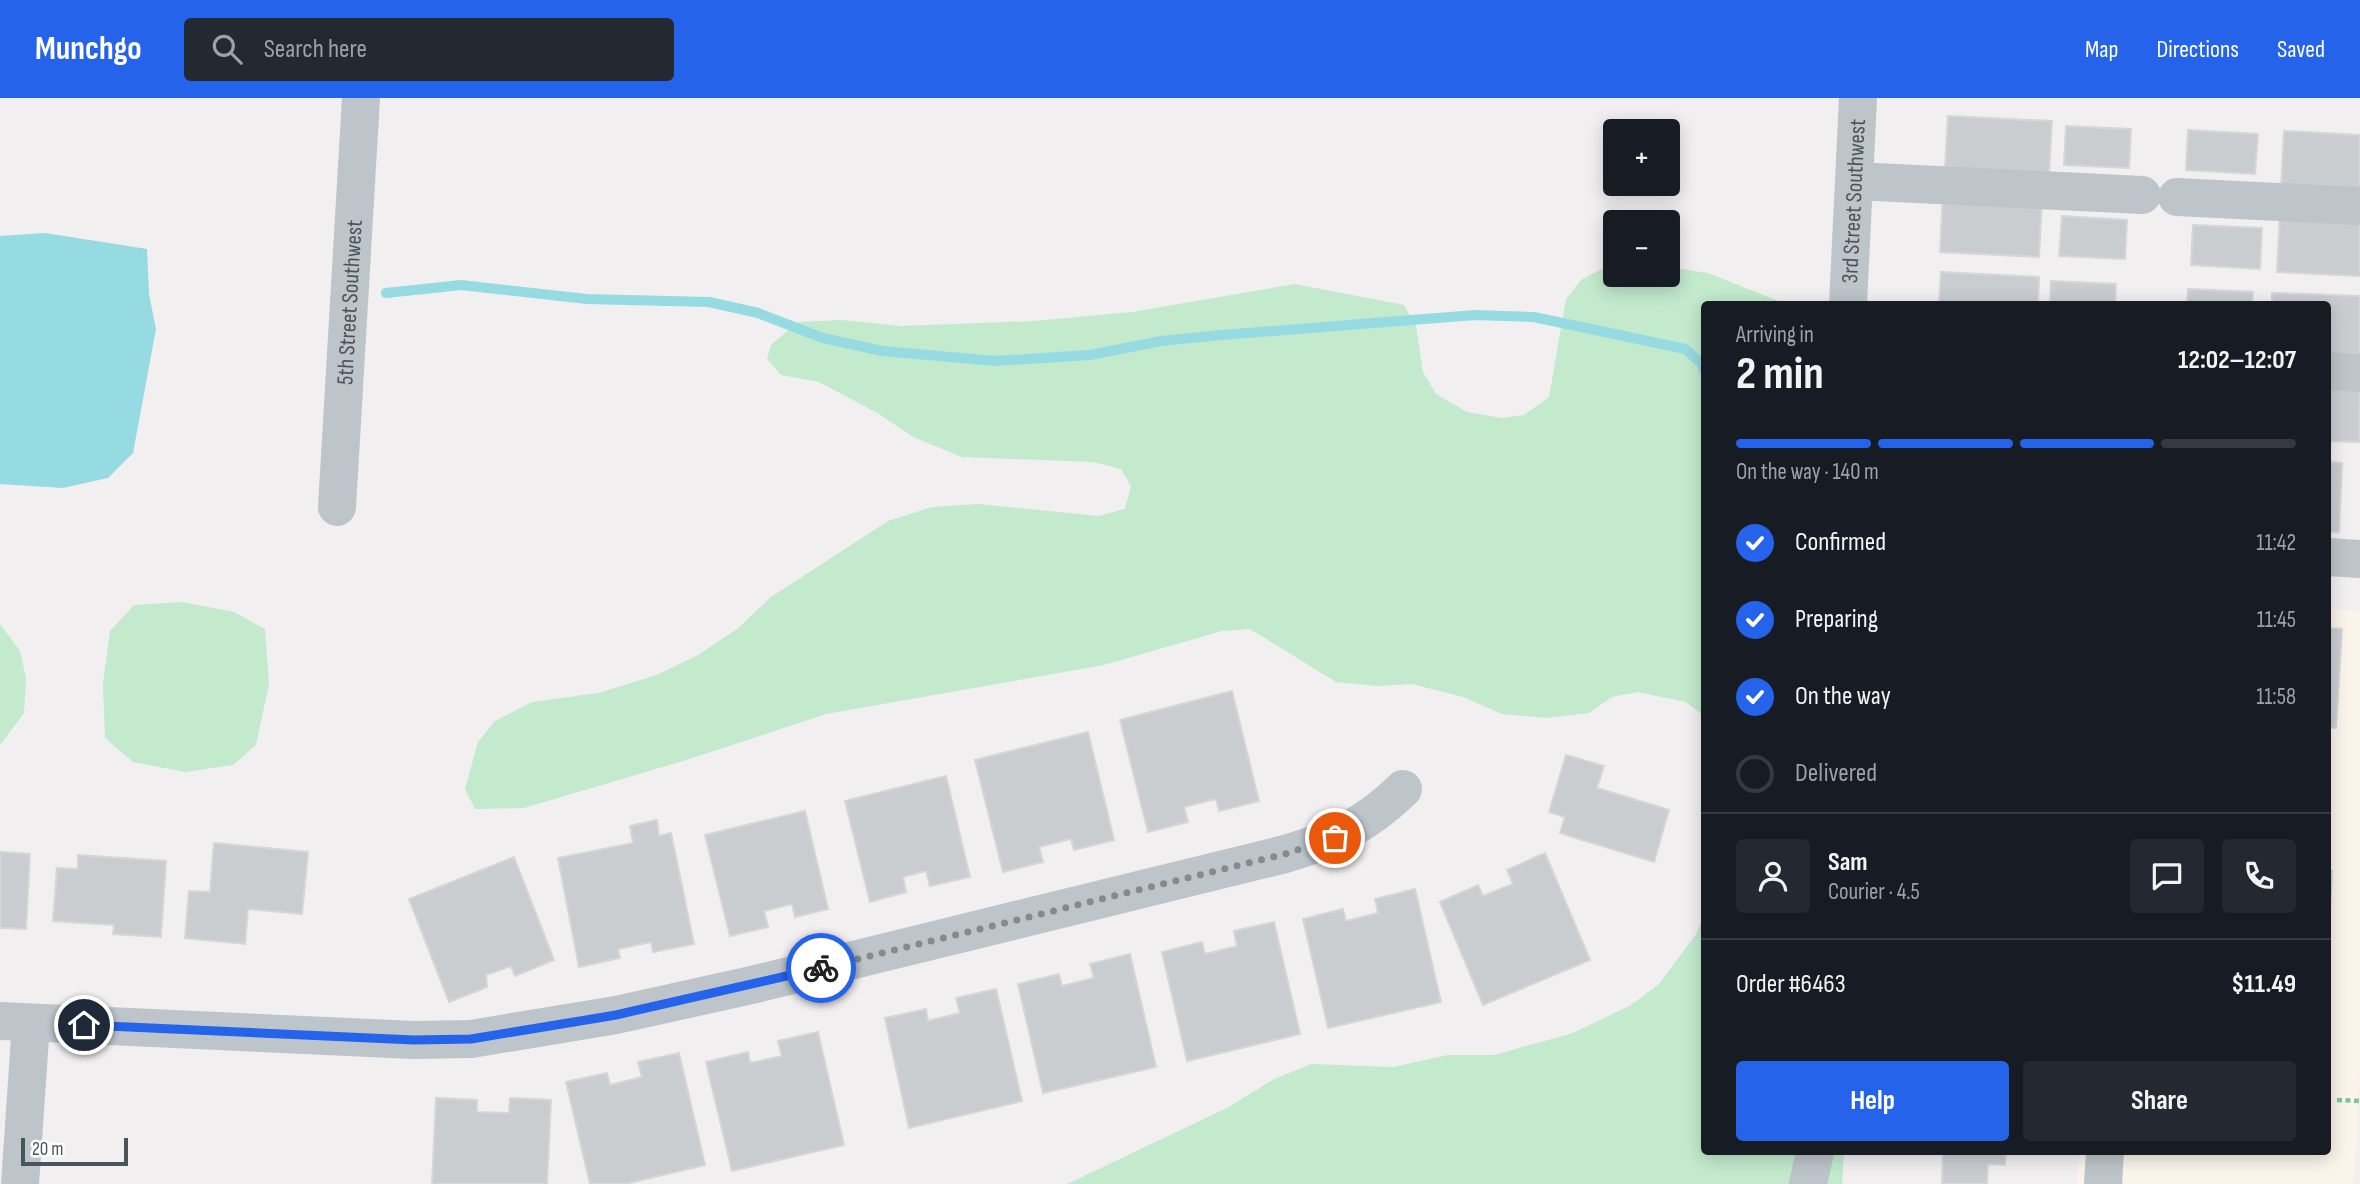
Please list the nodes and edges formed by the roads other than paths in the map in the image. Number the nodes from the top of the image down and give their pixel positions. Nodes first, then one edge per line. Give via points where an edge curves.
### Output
1 (361, 98) edge
2 (1858, 98) edge
3 (1855, 181) junction
4 (2360, 206) edge
5 (1848, 301) edge
6 (2331, 371) edge
7 (2360, 373) edge
8 (337, 507) dead end
9 (2331, 557) edge
10 (2360, 559) edge
11 (1403, 789) dead end
12 (15, 1022) edge
13 (1814, 1155) edge
14 (2105, 1155) edge
15 (20, 1184) edge
16 (1808, 1184) edge
17 (2103, 1184) edge

1 - 8 street, 5th Street Southwest
2 - 3 street, 3rd Street Southwest
3 - 4 street
3 - 5 street, 3rd Street Southwest
6 - 7 street
9 - 10 street
11 - 12 street via 1364,824 1285,854 616,1015 471,1039
12 - 15 street
13 - 16 street
14 - 17 street

